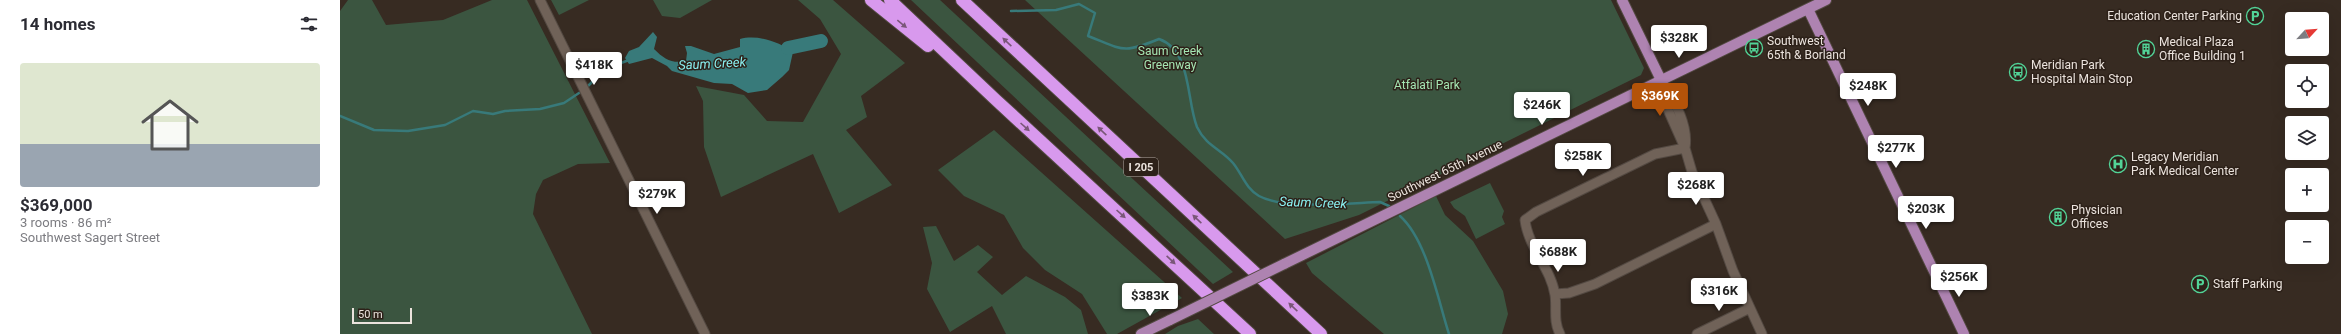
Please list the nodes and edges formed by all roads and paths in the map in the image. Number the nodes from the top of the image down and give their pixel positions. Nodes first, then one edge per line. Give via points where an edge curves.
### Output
1 (540, 0) edge
2 (871, 0) edge
3 (890, 0) edge
4 (962, 0) edge
5 (1622, 0) edge
6 (1826, 0) edge
7 (1808, 9) junction
8 (1661, 80) junction
9 (996, 100) junction
10 (1686, 148) junction
11 (1716, 224) junction
12 (1555, 294) junction
13 (1750, 308) junction
14 (705, 334) edge
15 (1141, 334) edge
16 (1250, 334) edge
17 (1321, 334) edge
18 (1560, 334) edge
19 (1697, 334) edge
20 (1762, 334) edge
21 (1964, 334) edge

1 - 14 street
2 -> 9 highway
3 - 9 highway
17 -> 4 highway, I 205
5 - 8 main road
6 - 7 main road, Southwest 65th Avenue
7 - 8 main road, Southwest 65th Avenue
7 - 21 main road
8 - 10 street via 1661,94
8 - 15 main road, Southwest 65th Avenue, bridge
9 -> 16 highway
10 - 11 street via 1692,172
10 - 12 street via 1647,157 1536,212 1525,220 1528,233
11 - 12 street via 1595,284 1569,293
11 - 13 street
12 - 18 street via 1555,319
13 - 19 street
13 - 20 street

